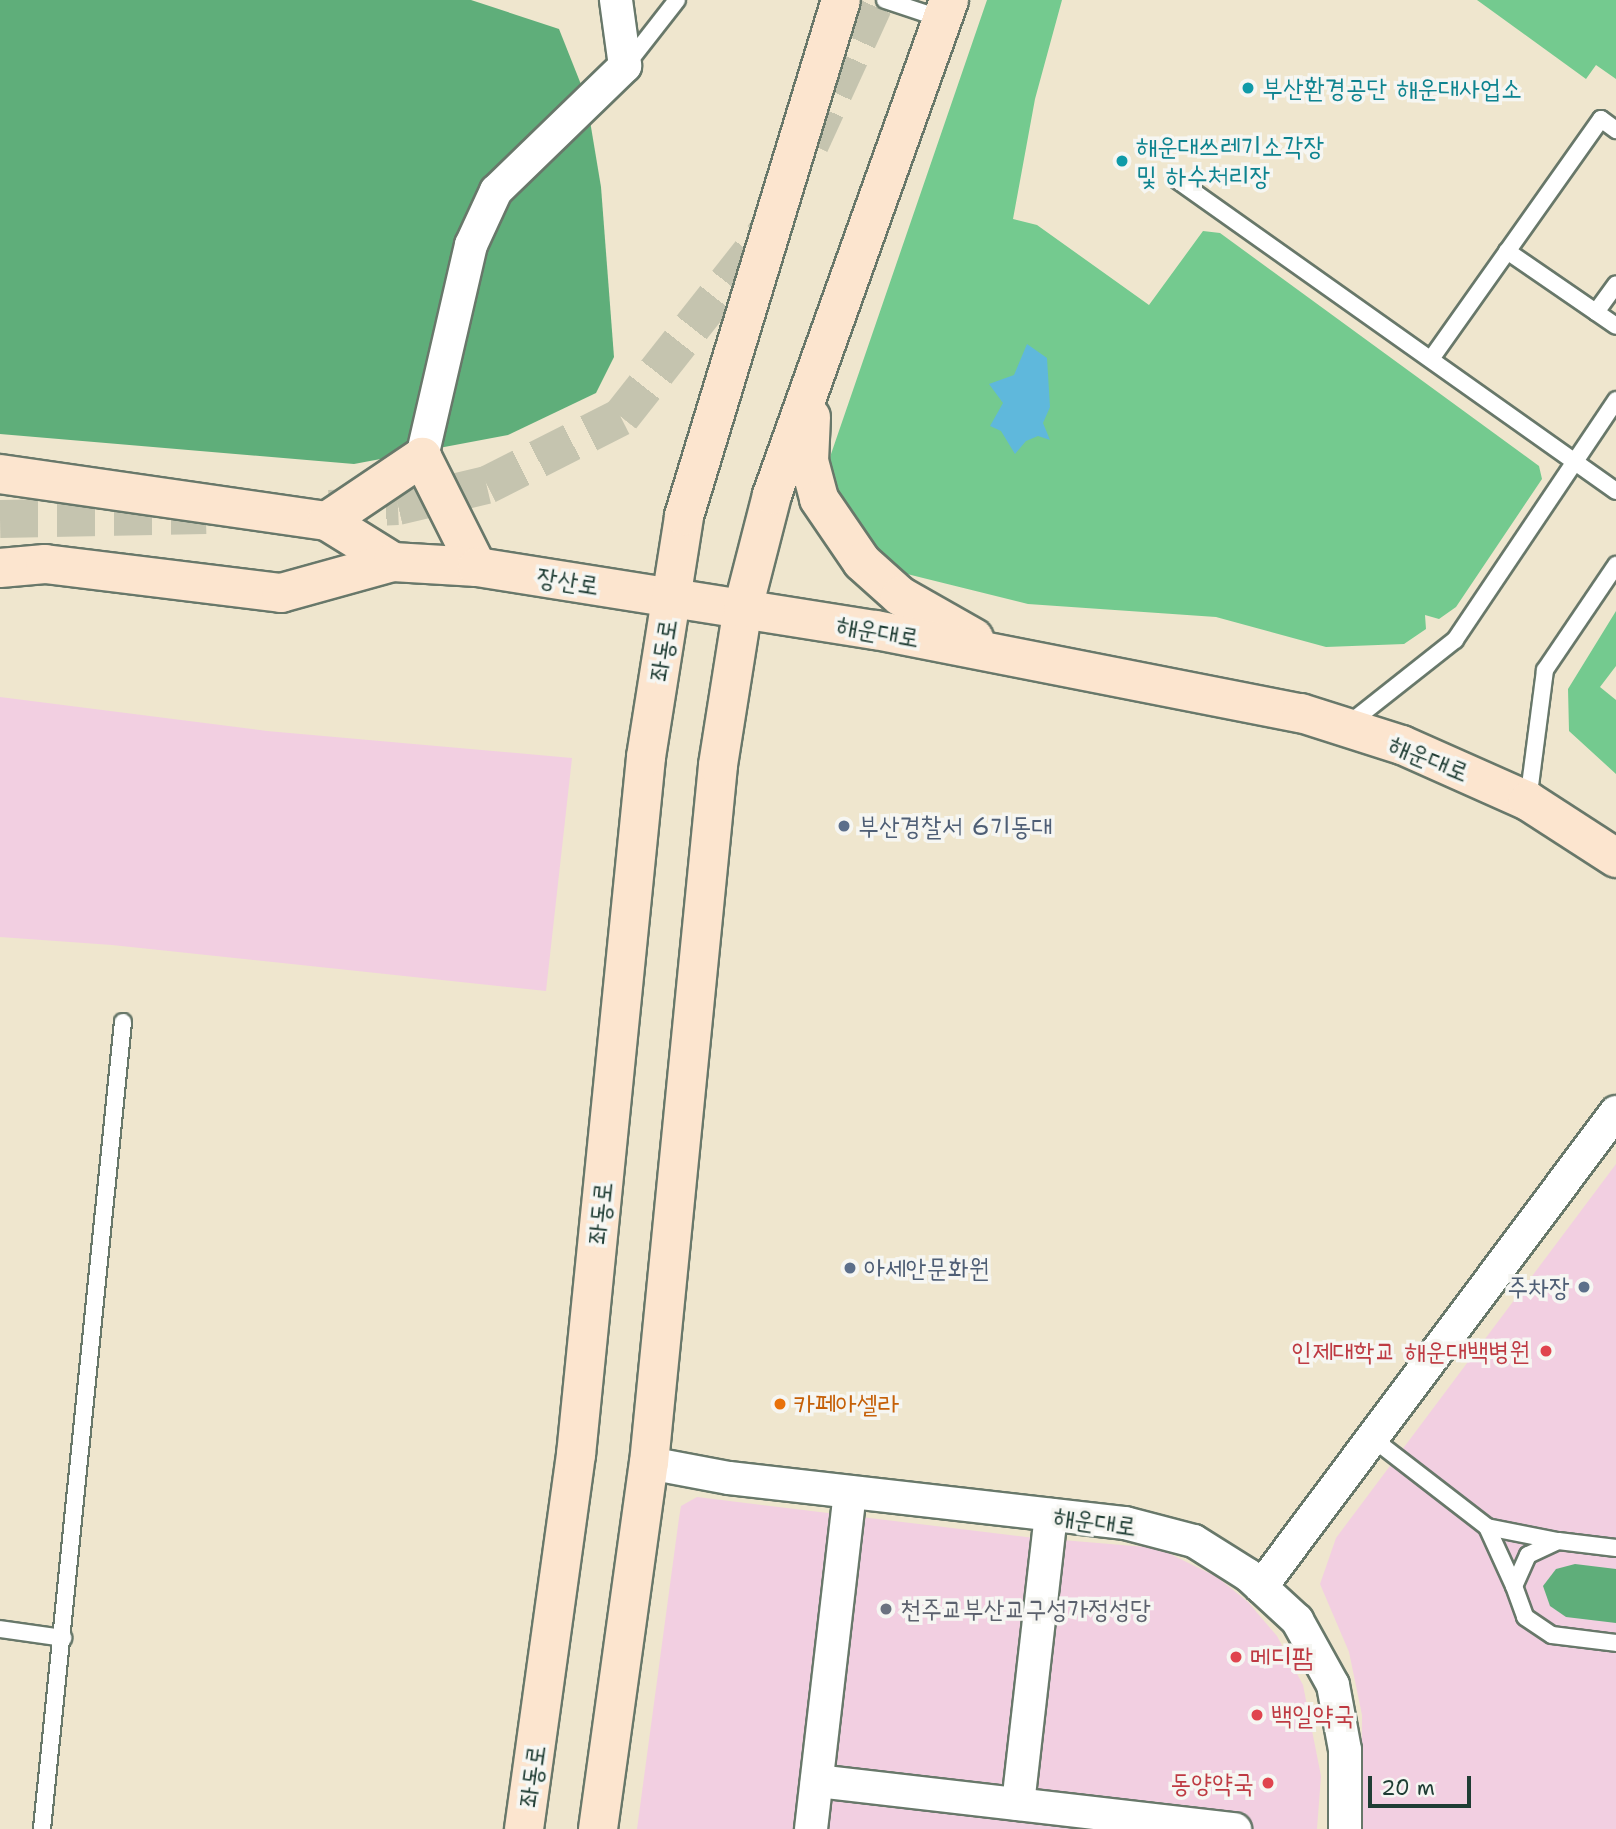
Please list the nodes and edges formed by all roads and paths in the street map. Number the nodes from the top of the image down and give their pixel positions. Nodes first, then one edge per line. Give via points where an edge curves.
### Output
1 (616, 0) edge
2 (677, 0) edge
3 (841, 0) edge
4 (885, 0) edge
5 (946, 10) edge
6 (625, 66) junction
7 (1616, 130) edge
8 (1177, 180) dead end
9 (1507, 251) junction
10 (1616, 284) edge
11 (1596, 312) junction
12 (1616, 326) edge
13 (1431, 359) junction
14 (812, 382) junction
15 (1616, 400) edge
16 (422, 457) junction
17 (1574, 461) junction
18 (0, 474) edge
19 (1616, 491) edge
20 (327, 521) junction
21 (0, 556) edge
22 (393, 562) junction
23 (45, 564) junction
24 (1616, 565) edge
25 (477, 567) junction
26 (0, 568) edge
27 (671, 597) junction
28 (743, 608) junction
29 (1004, 655) junction
30 (1345, 726) junction
31 (1528, 801) junction
32 (1616, 858) edge
33 (124, 1022) dead end
34 (1616, 1112) edge
35 (1372, 1438) junction
36 (649, 1463) junction
37 (850, 1492) junction
38 (1051, 1515) junction
39 (1488, 1527) junction
40 (1558, 1541) junction
41 (1616, 1548) edge
42 (1514, 1586) junction
43 (1261, 1587) junction
44 (0, 1629) edge
45 (63, 1637) junction
46 (1616, 1643) edge
47 (817, 1781) junction
48 (1018, 1804) junction
49 (42, 1829) edge
50 (524, 1829) edge
51 (598, 1829) edge
52 (811, 1829) edge
53 (1235, 1829) edge
54 (1345, 1829) edge

1 - 6 street
2 - 6 lane
3 - 27 main road via 693,479
4 - 5 lane
5 - 14 main road
6 - 16 street via 496,191 471,245
7 - 9 lane via 1601,119
8 - 13 lane
9 - 11 lane
9 - 13 lane
10 - 11 lane
11 - 12 lane
13 - 17 lane
14 - 28 main road via 759,533
14 - 29 main road via 809,461 819,499 862,562 900,596
15 - 17 lane
16 - 20 main road
16 - 25 main road
17 - 19 lane
17 - 30 lane via 1455,640
18 - 20 main road
20 - 22 main road
21 - 23 main road
22 - 23 main road via 281,593
22 - 25 main road, 장산로
23 - 26 main road
24 - 31 lane via 1545,670
25 - 27 main road, 장산로
27 - 28 main road, 장산로
27 - 50 main road, 좌동로 via 646,757 576,1455
28 - 29 main road, 해운대로
28 - 36 main road via 718,765
29 - 30 main road, 해운대로 via 1301,713
30 - 31 main road, 해운대로 via 1402,745
31 - 32 main road, 해운대로
33 - 45 lane
34 - 35 street
35 - 39 lane
35 - 43 street
36 - 37 street, 해운대로
36 - 51 main road
37 - 38 street, 해운대로
37 - 47 street
38 - 43 street, 해운대로 via 1125,1523 1194,1541
38 - 48 street
39 - 40 lane
39 - 42 lane
40 - 41 lane
40 - 42 lane via 1528,1555
42 - 46 lane via 1525,1617 1552,1635
43 - 54 street, 해운대로 via 1297,1620 1333,1685 1345,1750
44 - 45 lane
45 - 49 lane
47 - 48 street
47 - 52 street
48 - 53 street

